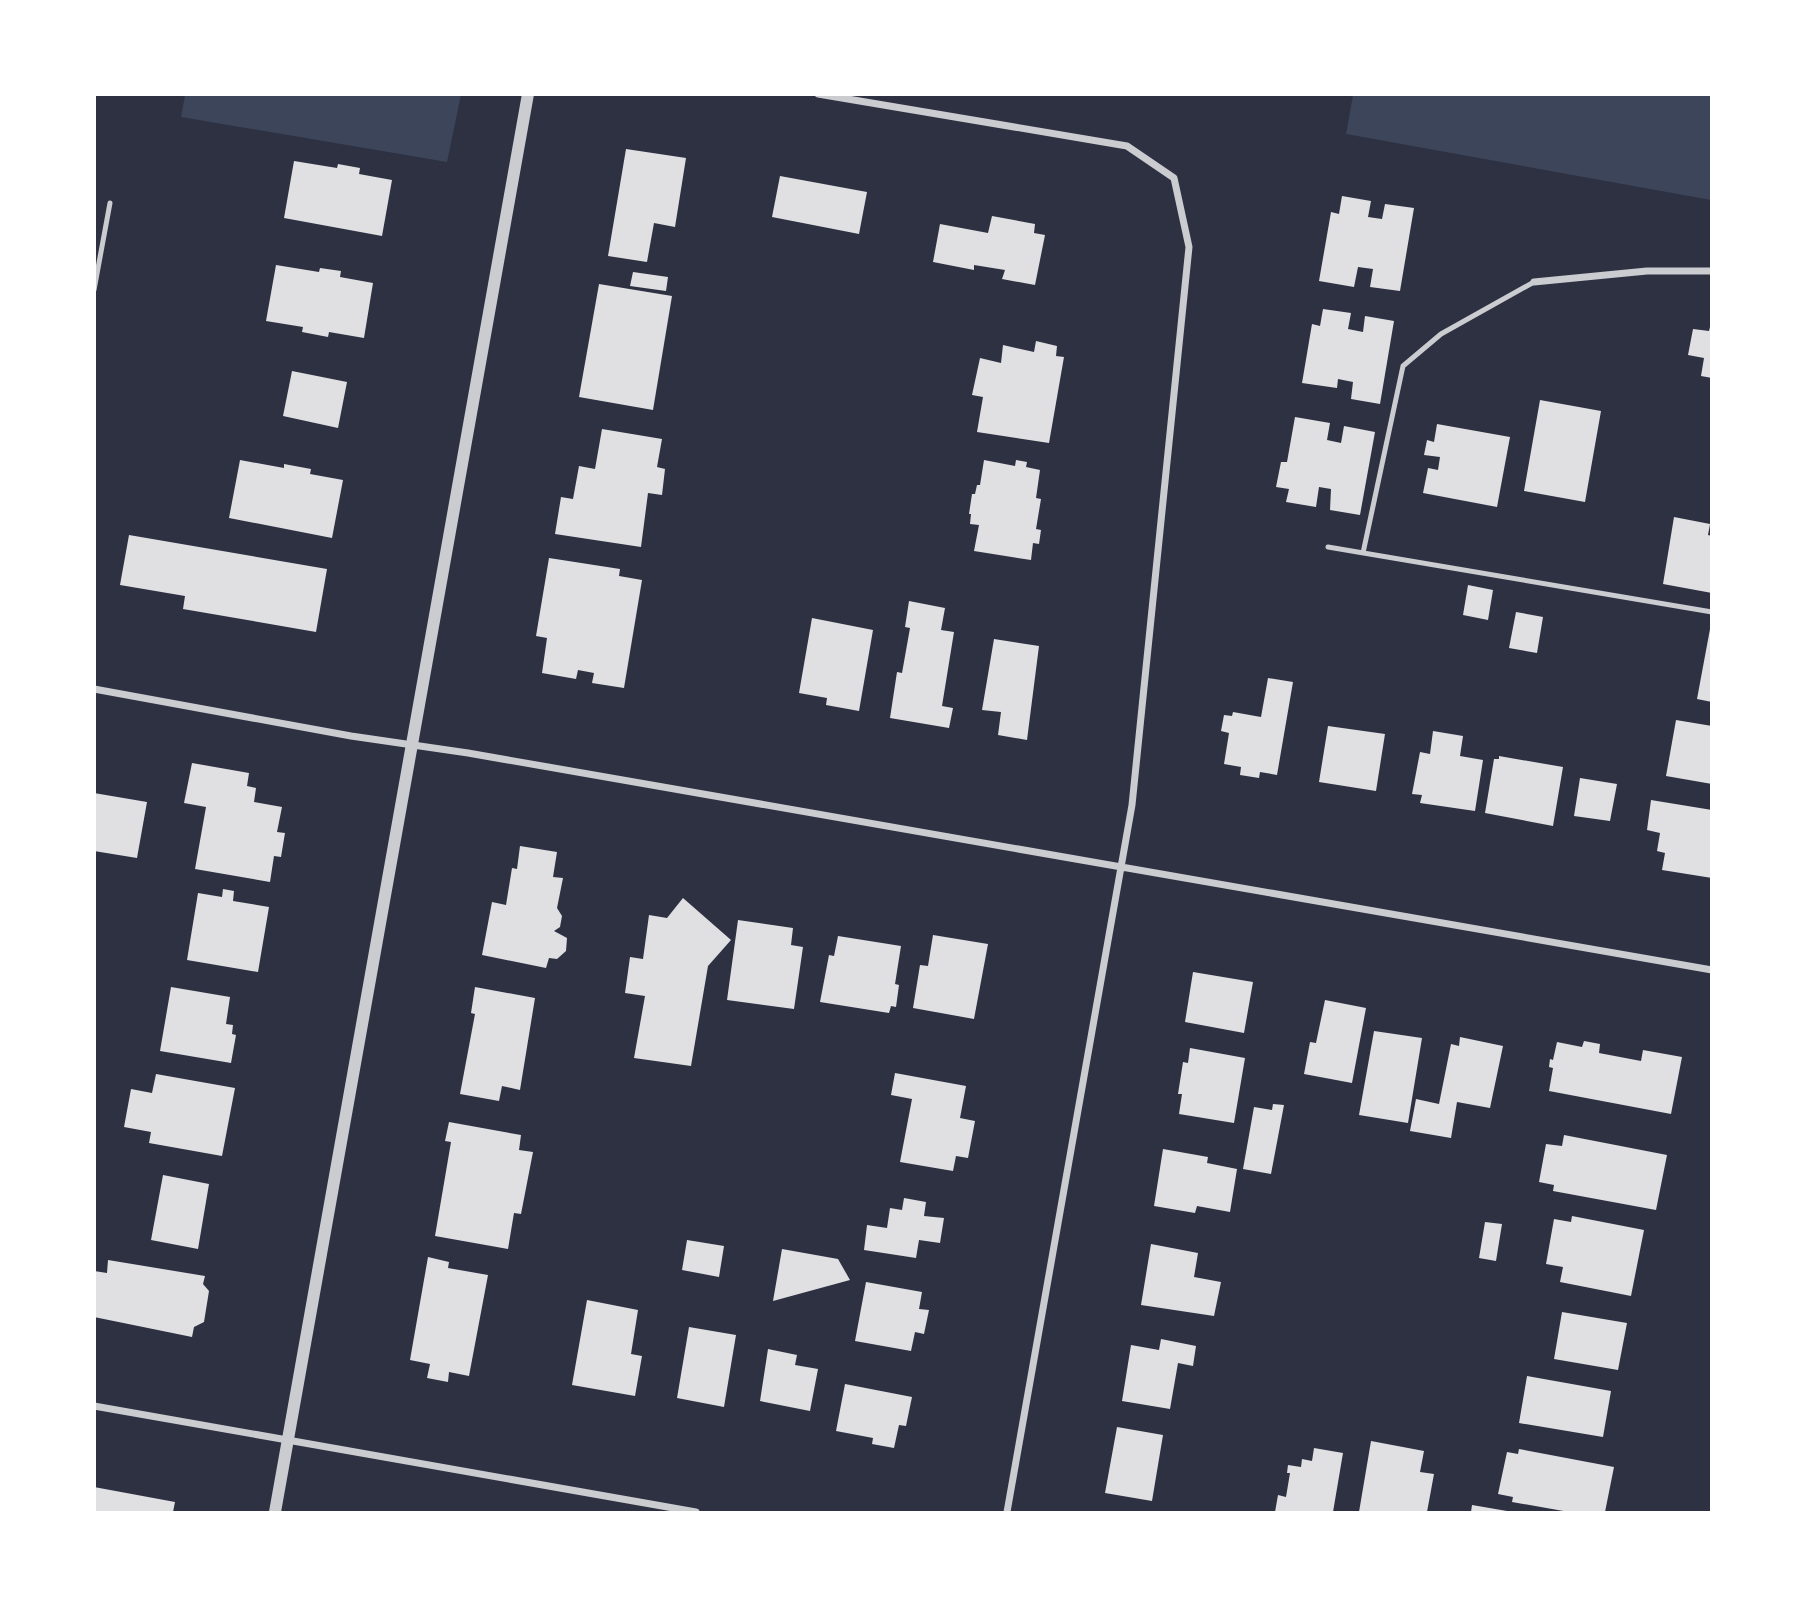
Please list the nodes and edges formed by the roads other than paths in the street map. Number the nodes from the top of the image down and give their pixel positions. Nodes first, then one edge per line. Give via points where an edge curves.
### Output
1 (528, 94) edge
2 (818, 94) edge
3 (110, 203) dead end
4 (1712, 271) edge
5 (1534, 282) joint
6 (94, 290) edge
7 (1328, 547) dead end
8 (1363, 553) junction
9 (1712, 612) edge
10 (94, 689) edge
11 (413, 745) junction
12 (1121, 867) junction
13 (1712, 970) edge
14 (94, 1406) edge
15 (288, 1440) junction
16 (275, 1513) edge
17 (696, 1513) edge
18 (1007, 1513) edge

1 - 11 street
2 - 12 street via 1127,146 1174,178 1189,247 1132,805
3 - 6 lane
4 - 5 street via 1647,271
5 - 8 lane via 1441,334 1403,366
7 - 8 lane
8 - 9 lane
10 - 11 street
11 - 12 street
11 - 15 street
12 - 13 street
12 - 18 street
14 - 15 street
15 - 16 street
15 - 17 street

